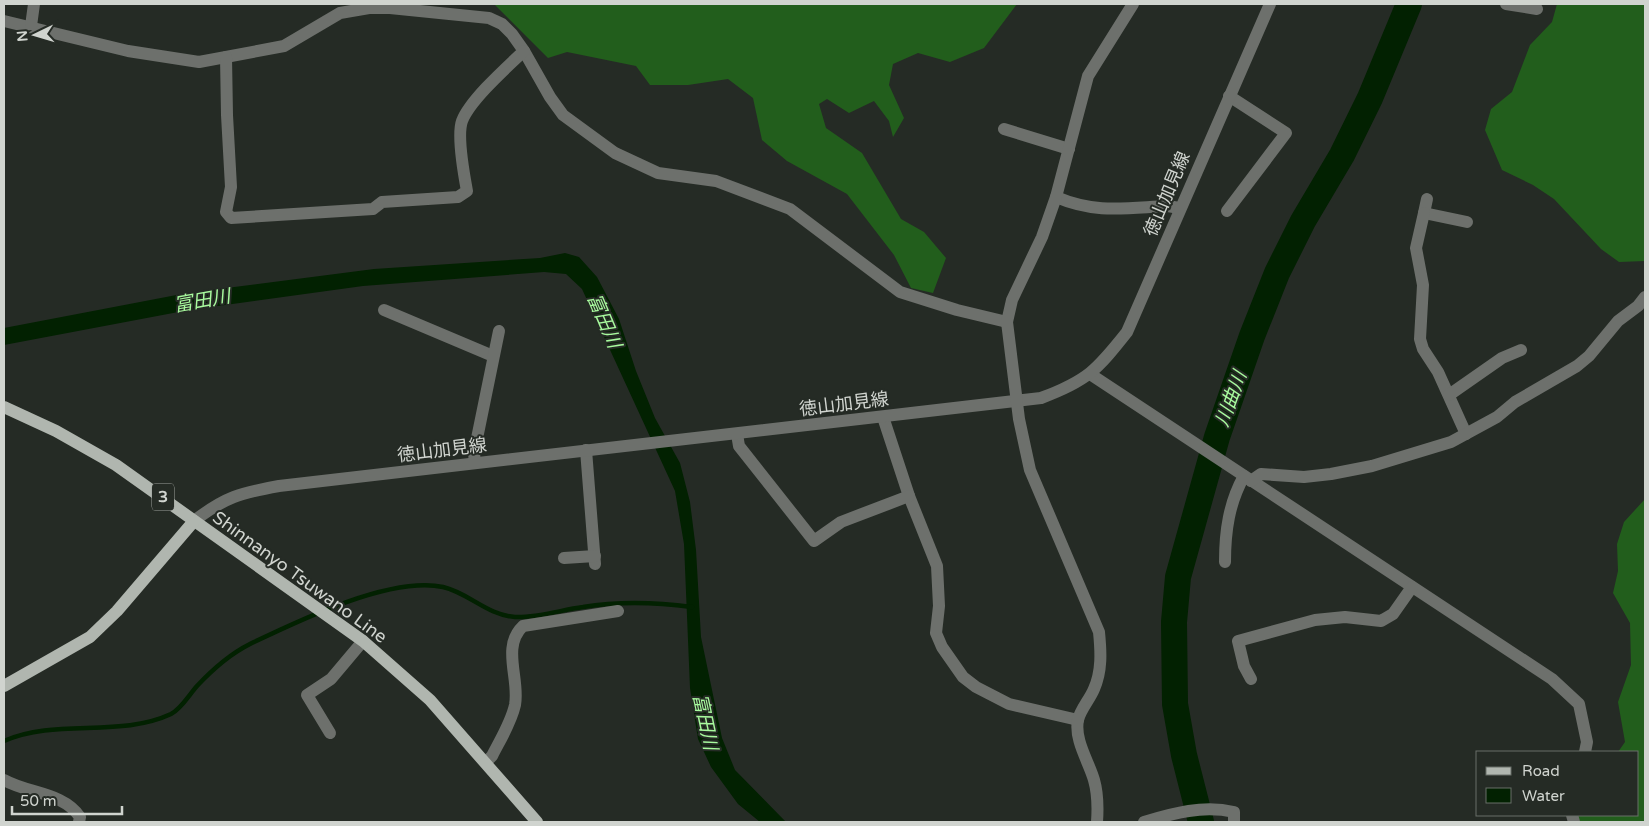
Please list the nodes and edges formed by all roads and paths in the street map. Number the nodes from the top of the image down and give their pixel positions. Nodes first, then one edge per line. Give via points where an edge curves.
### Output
1 (34, 4) edge
2 (1133, 4) edge
3 (1270, 4) edge
4 (1506, 4) edge
5 (1536, 9) dead end
6 (4, 21) edge
7 (31, 26) junction
8 (524, 51) junction
9 (226, 57) junction
10 (1229, 96) junction
11 (1004, 129) dead end
12 (1069, 149) junction
13 (1056, 197) junction
14 (1427, 199) dead end
15 (1179, 208) junction
16 (1227, 211) dead end
17 (1424, 213) junction
18 (1467, 222) dead end
19 (1645, 297) edge
20 (384, 310) dead end
21 (1008, 322) junction
22 (499, 331) dead end
23 (1521, 350) dead end
24 (493, 356) junction
25 (1090, 374) junction
26 (1449, 395) junction
27 (1016, 401) junction
28 (4, 407) edge
29 (883, 417) junction
30 (737, 434) junction
31 (1466, 434) junction
32 (586, 450) junction
33 (475, 463) junction
34 (1248, 478) junction
35 (908, 496) junction
36 (194, 521) junction
37 (564, 558) dead end
38 (1225, 562) dead end
39 (1412, 587) junction
40 (618, 611) dead end
41 (363, 641) junction
42 (1250, 679) dead end
43 (4, 686) edge
44 (1078, 720) junction
45 (330, 733) dead end
46 (1585, 751) edge
47 (486, 762) junction
48 (4, 780) edge
49 (79, 822) edge
50 (537, 822) edge
51 (1097, 822) edge
52 (1144, 822) edge
53 (1234, 822) edge

1 - 7 street
2 - 12 street via 1088,76
3 - 10 street, 徳山加見線
4 - 5 street
6 - 7 street
7 - 9 street via 169,59 199,62
8 - 9 street via 502,24 489,18 383,8 340,14 284,46
8 - 9 street via 488,86 461,122 462,166 467,191 458,197 382,202 373,209 231,218 226,212 231,188
8 - 21 street via 563,114 615,153 658,173 716,181 790,209 900,292
10 - 15 street, 徳山加見線
10 - 16 street via 1286,133
11 - 12 street
12 - 13 street
13 - 15 street via 1076,206 1094,209
13 - 21 street via 1042,237 1012,300
14 - 17 street
15 - 25 street, 徳山加見線 via 1127,332
17 - 18 street
17 - 26 street via 1416,248 1423,285 1420,339
19 - 31 street via 1577,366
20 - 24 street
21 - 27 street
22 - 24 street
23 - 26 street via 1502,358
24 - 33 street via 474,453
25 - 27 street, 徳山加見線 via 1072,386 1041,398
25 - 34 street
26 - 31 street
27 - 29 street, 徳山加見線
27 - 44 street via 1030,470 1099,632 1099,672 1095,688
28 - 36 main road, Shinnanyo Tsuwano Line / 3 via 56,431 116,465
29 - 30 street, 徳山加見線
29 - 35 street
30 - 32 street, 徳山加見線
30 - 35 street via 739,446 814,541 841,522
31 - 34 street via 1452,442 1372,466 1304,477 1261,474
32 - 33 street, 徳山加見線
32 - 37 street via 595,560
33 - 36 street, 徳山加見線 via 243,492 218,503
34 - 38 street via 1231,503
34 - 39 street
35 - 44 street via 937,566 939,606 936,633 942,648 963,677 1009,704
36 - 41 main road, Shinnanyo Tsuwano Line / 3
36 - 43 main road via 117,611 90,636
39 - 42 street via 1394,614 1381,621 1346,617 1316,620 1238,641
39 - 46 street via 1568,692 1579,704 1587,742
40 - 47 street via 523,626 516,632 512,646 515,705 492,756
41 - 45 street via 330,679 307,696
41 - 47 main road, Shinnanyo Tsuwano Line / 3 via 430,700
44 - 51 street via 1079,736 1094,780
47 - 50 main road, Shinnanyo Tsuwano Line / 3
48 - 49 street via 73,806
52 - 53 street via 1176,812 1216,808 1234,812

